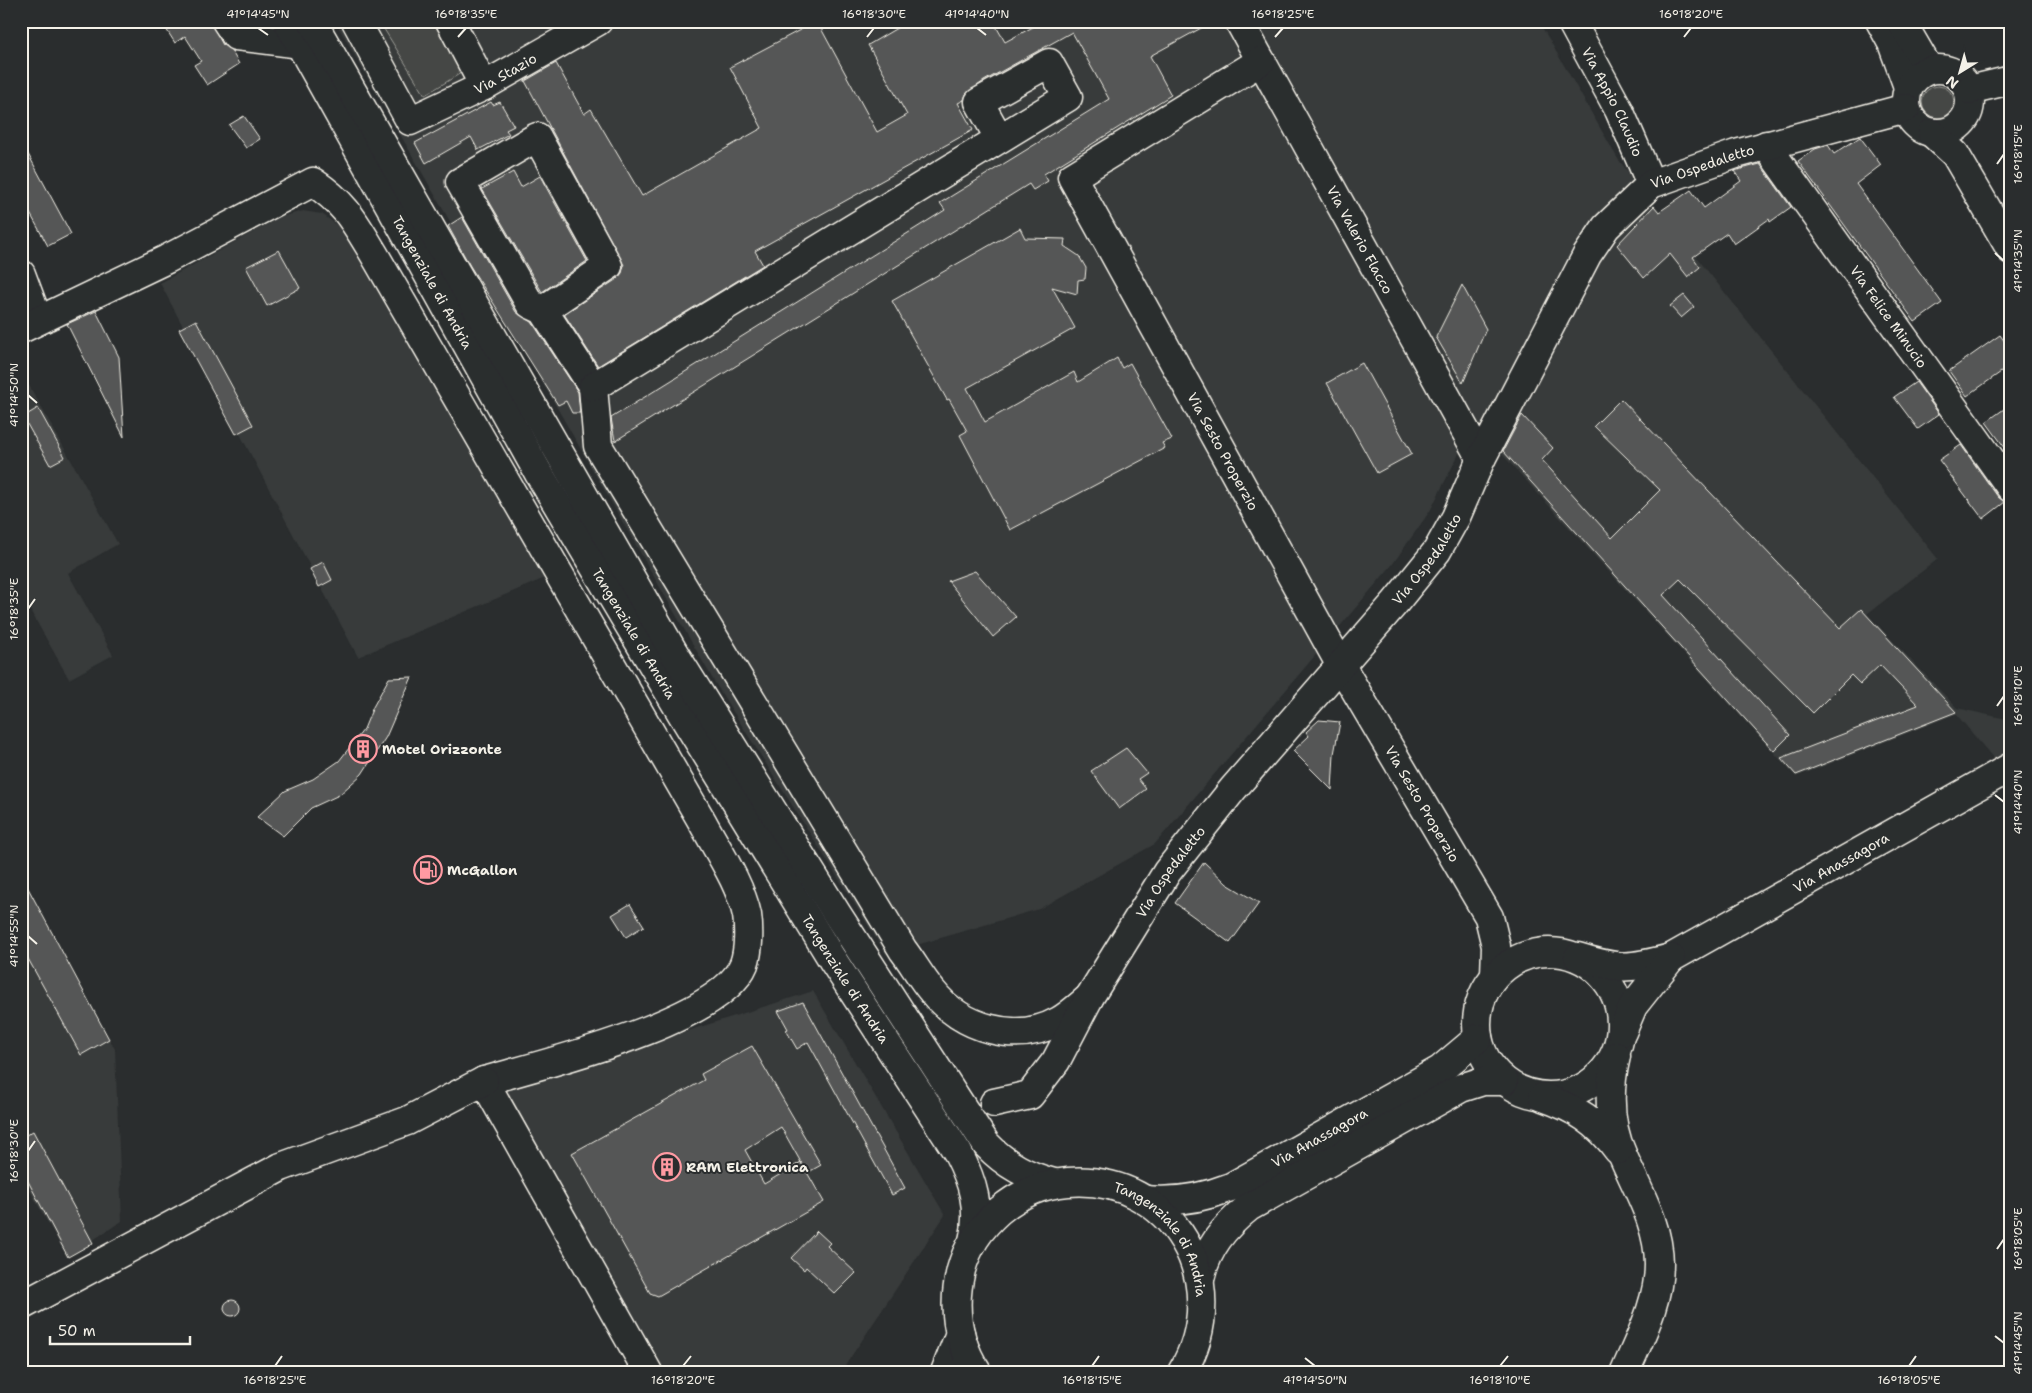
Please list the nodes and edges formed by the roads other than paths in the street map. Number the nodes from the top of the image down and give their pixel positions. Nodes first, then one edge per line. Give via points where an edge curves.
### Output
1 (226, 21) edge
2 (287, 21) edge
3 (356, 21) edge
4 (450, 21) edge
5 (598, 21) edge
6 (1239, 21) edge
7 (1571, 21) edge
8 (1880, 21) edge
9 (1902, 21) edge
10 (307, 33) edge
11 (1261, 61) junction
12 (1929, 69) junction
13 (2011, 80) edge
14 (484, 86) junction
15 (1969, 90) junction
16 (1907, 98) junction
17 (1963, 122) junction
18 (1932, 133) junction
19 (999, 138) dead end
20 (1766, 145) junction
21 (1651, 184) junction
22 (2011, 214) edge
23 (2011, 250) edge
24 (21, 274) edge
25 (543, 310) junction
26 (29, 325) edge
27 (593, 387) junction
28 (1481, 459) junction
29 (2011, 488) edge
30 (1340, 664) junction
31 (2011, 767) edge
32 (1489, 917) junction
33 (1534, 953) junction
34 (1578, 957) junction
35 (1671, 958) junction
36 (1495, 975) junction
37 (1089, 998) junction
38 (1478, 1038) junction
39 (1619, 1043) junction
40 (484, 1081) junction
41 (1504, 1081) junction
42 (1543, 1097) junction
43 (994, 1103) dead end
44 (1622, 1155) junction
45 (1054, 1183) junction
46 (1146, 1200) junction
47 (973, 1241) junction
48 (1200, 1279) junction
49 (21, 1306) edge
50 (960, 1333) junction
51 (1188, 1366) edge
52 (648, 1372) edge
53 (945, 1372) edge
54 (977, 1372) edge
55 (1625, 1372) edge

1 - 10 street via 236,36
2 - 10 street, Tangenziale di Andria
3 - 14 street, Via Stazio via 410,121
4 - 14 street
5 - 14 street, Via Stazio
6 - 11 street, Via Valerio Flacco
7 - 21 street, Via Appio Claudio via 1619,110
8 - 16 street via 1892,43
9 - 12 street
10 - 45 street, Tangenziale di Andria via 674,653 986,1144 1006,1163 1035,1178
10 - 47 street, Tangenziale di Andria via 544,480 832,959 958,1153 976,1199 977,1224
11 - 28 street, Via Valerio Flacco
11 - 30 street, Via Sesto Properzio via 1072,177
12 - 15 street via 1945,69 1954,73
12 - 16 street via 1917,75
13 - 15 street
15 - 17 street via 1970,104
16 - 18 street via 1913,122
16 - 20 street, Via Ospedaletto via 1836,129
17 - 18 street via 1951,131
17 - 22 street via 1969,142
18 - 23 street via 1955,154
19 - 27 street
20 - 21 street, Via Ospedaletto
20 - 29 street, Via Felice Minucio
21 - 28 street, Via Ospedaletto via 1606,227 1588,255
24 - 26 street
25 - 25 street via 530,304 460,182 537,137 608,266
25 - 27 street
26 - 40 street via 167,259 313,182 346,208 374,254 703,823 747,915 748,944 744,965 725,989 704,1006 659,1026 579,1054
27 - 37 street via 598,446 932,992 965,1020 1000,1032 1032,1030 1058,1021
28 - 30 street, Via Ospedaletto via 1437,551
30 - 32 street, Via Sesto Properzio
30 - 37 street, Via Ospedaletto via 1167,872
31 - 35 street, Via Anassagora
32 - 33 street, Via Sesto Properzio
32 - 36 street, Via Sesto Properzio via 1496,946
33 - 34 street via 1556,951
33 - 36 street via 1512,961
34 - 35 street, Via Anassagora via 1618,968
34 - 39 street via 1598,969 1612,987 1621,1009
35 - 39 street, Via Anassagora via 1640,996
36 - 38 street via 1483,994 1477,1016
37 - 43 street, Via Ospedaletto via 1056,1061 1030,1095
38 - 41 street via 1483,1054
38 - 46 street, Via Anassagora via 1440,1070 1402,1093 1231,1187 1182,1201
39 - 42 street via 1603,1074 1585,1088 1564,1096
39 - 44 street via 1610,1095 1615,1133
40 - 49 street via 407,1121 281,1167
40 - 52 street
41 - 42 street via 1522,1092
41 - 48 street, Via Anassagora via 1484,1081 1461,1088 1249,1207 1224,1228 1203,1264
42 - 44 street via 1581,1112
44 - 55 street via 1652,1222 1659,1264 1655,1295 1646,1324
45 - 46 street, Tangenziale di Andria via 1086,1181 1117,1187
45 - 47 street, Tangenziale di Andria via 1008,1203
46 - 48 street, Tangenziale di Andria via 1165,1215 1180,1234
47 - 50 street, Tangenziale di Andria via 957,1286
48 - 51 street, Tangenziale di Andria via 1203,1305 1200,1330
50 - 53 street
50 - 54 street, Tangenziale di Andria

